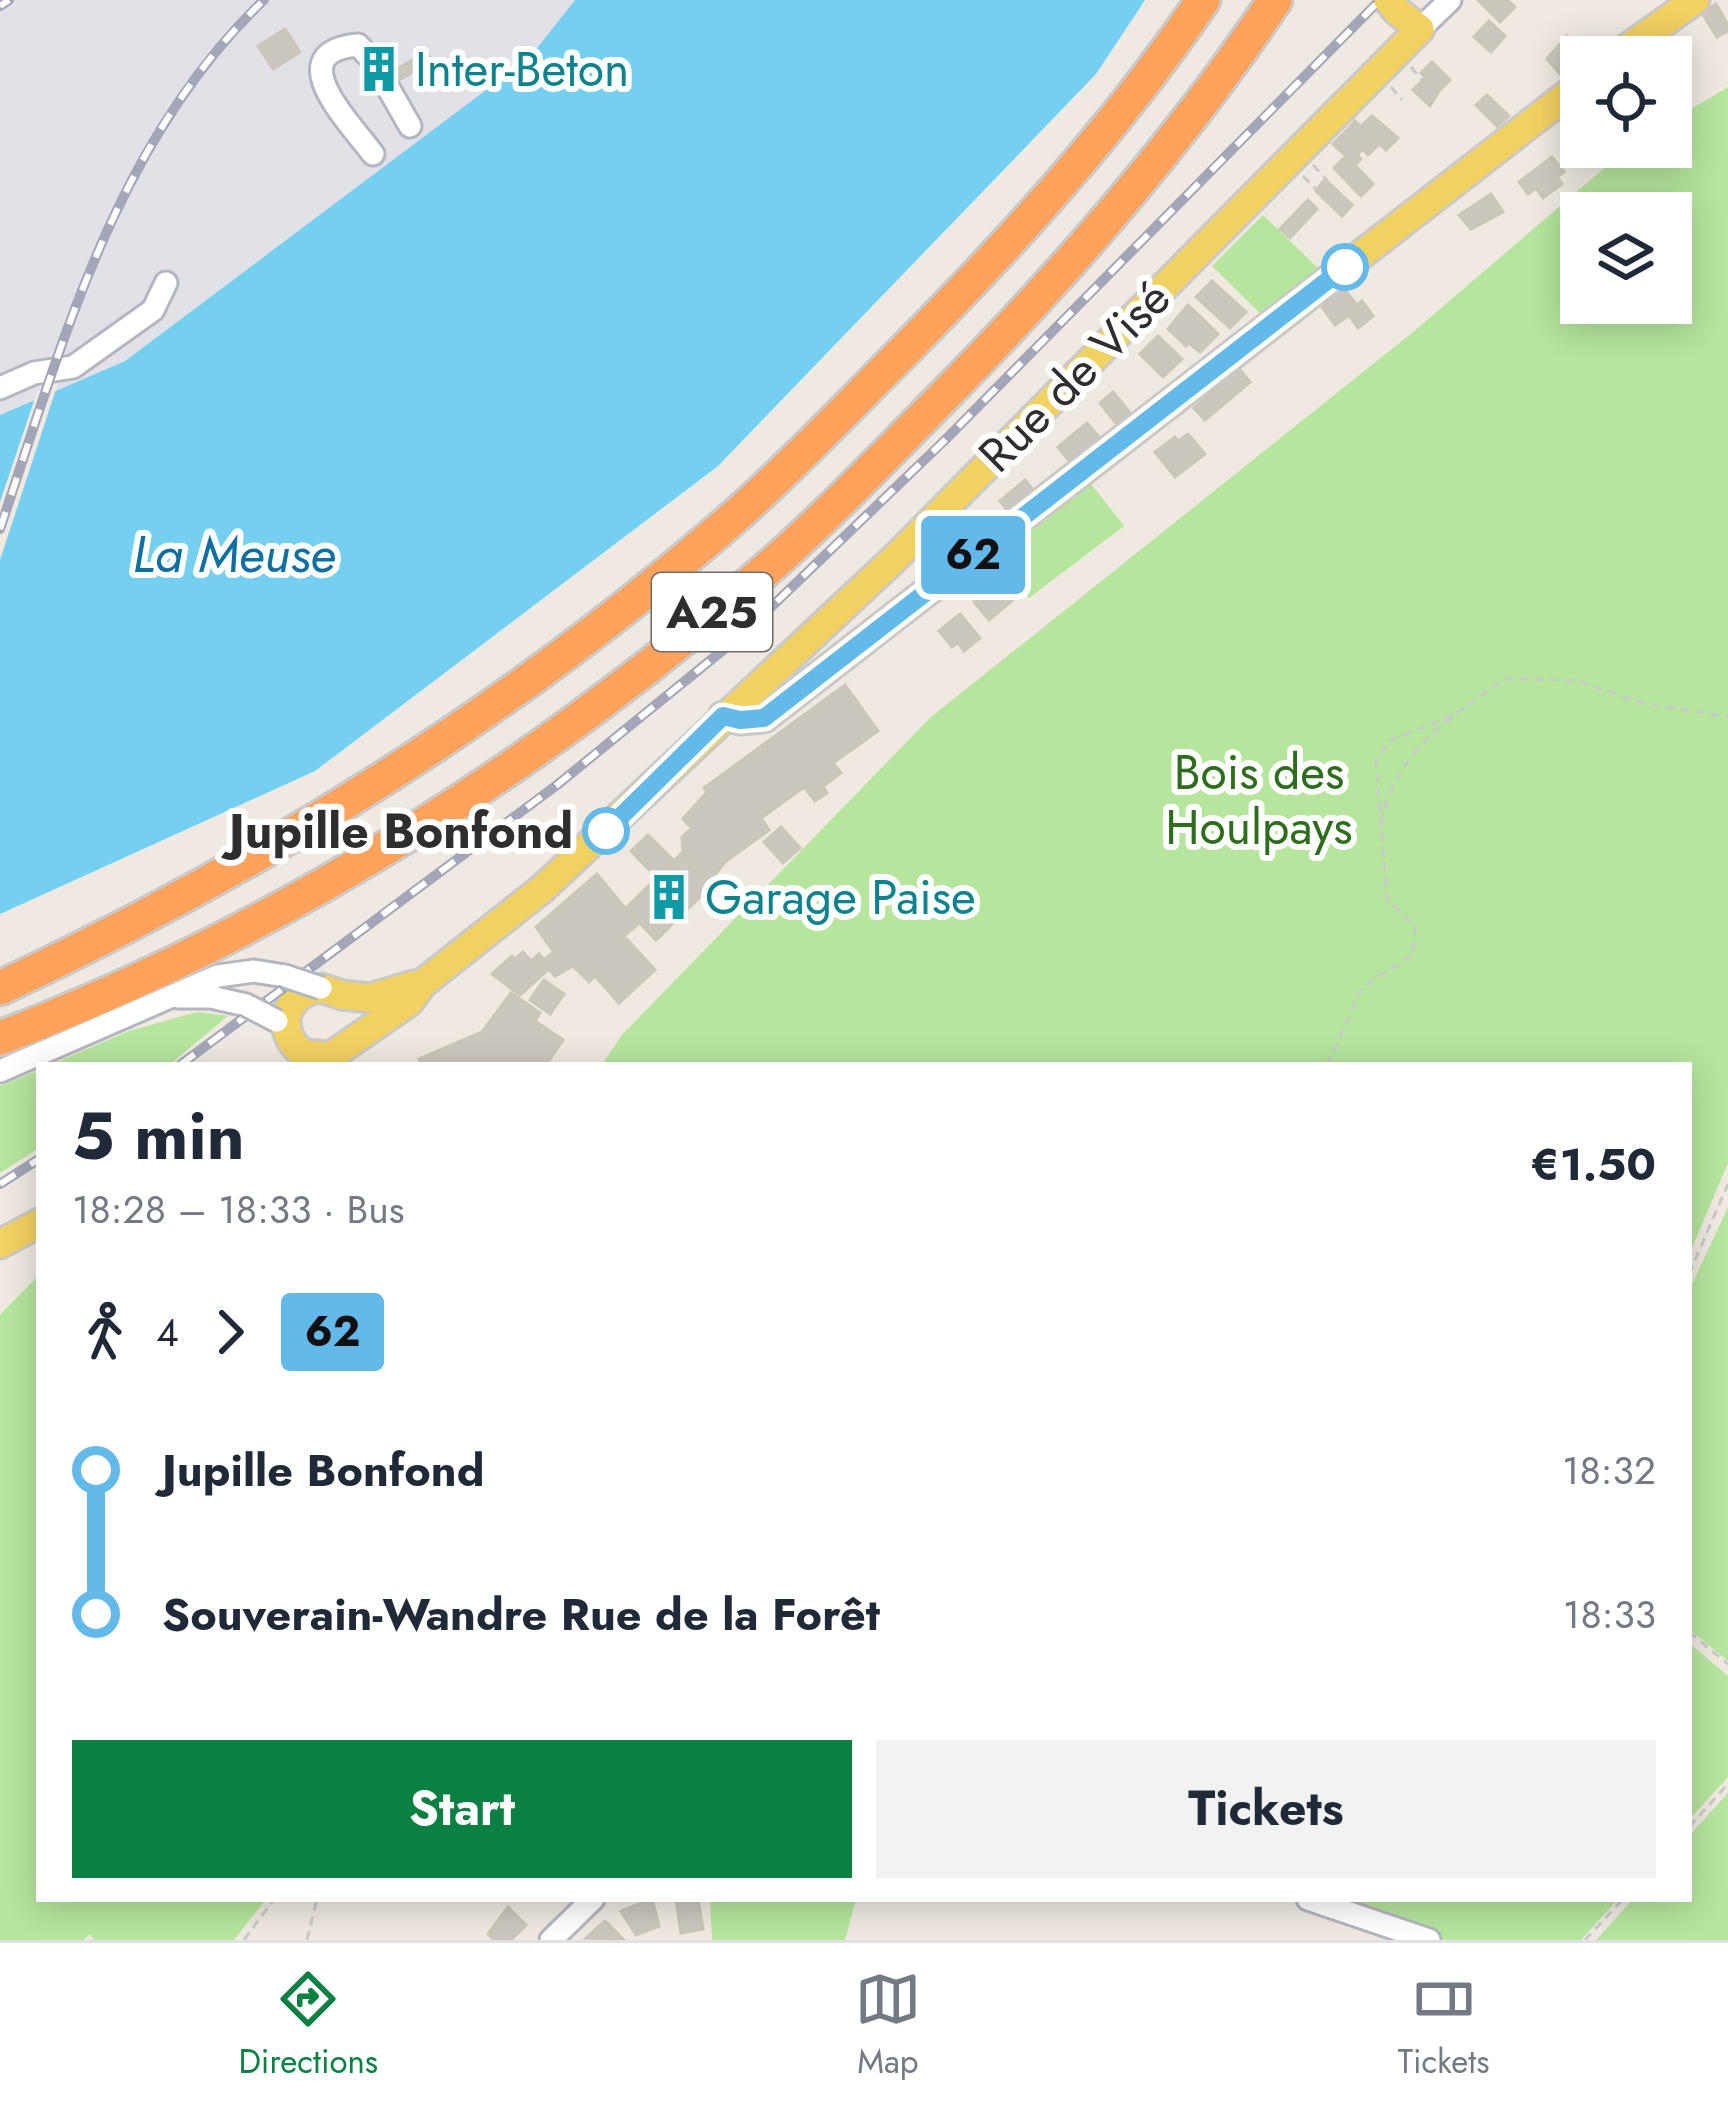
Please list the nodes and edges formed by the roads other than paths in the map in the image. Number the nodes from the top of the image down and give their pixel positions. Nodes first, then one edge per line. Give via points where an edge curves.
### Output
1 (1203, 0) edge
2 (1274, 0) edge
3 (1450, 0) edge
4 (1695, 0) edge
5 (1402, 13) edge
6 (1644, 36) edge
7 (1560, 99) edge
8 (410, 126) dead end
9 (373, 154) dead end
10 (166, 283) dead end
11 (0, 388) edge
12 (723, 716) junction
13 (423, 983) junction
14 (0, 988) edge
15 (331, 991) junction
16 (178, 997) junction
17 (284, 1034) edge
18 (0, 1038) edge
19 (332, 1055) edge
20 (0, 1071) edge
21 (36, 1224) edge
22 (0, 1244) edge
23 (590, 1902) edge
24 (1317, 1902) edge
25 (551, 1940) edge
26 (1429, 1940) edge

1 - 14 highway, A25 via 1072,172 966,289 741,511 646,590 458,732 357,796 151,914
2 - 18 highway, A25 via 1114,213 1012,327 722,605 492,781 373,855 172,964
3 - 5 street, Rue de Visé
4 - 6 main road
5 - 12 main road, Rue de Visé via 894,560
7 - 12 main road via 764,718
8 - 9 street via 358,45 326,56 321,85
10 - 11 street via 153,310 73,368
12 - 13 main road, Rue de Visé via 543,888
13 - 15 main road, Rue de Visé via 385,996
13 - 19 main road, Rue de Visé via 409,1002
15 - 16 street, bridge via 254,971 202,982
15 - 17 main road via 301,993
15 - 19 main road via 355,1020
16 - 17 street, bridge via 246,1005
16 - 20 street
17 - 19 main road via 304,1054
21 - 22 main road
23 - 25 street
24 - 26 street

